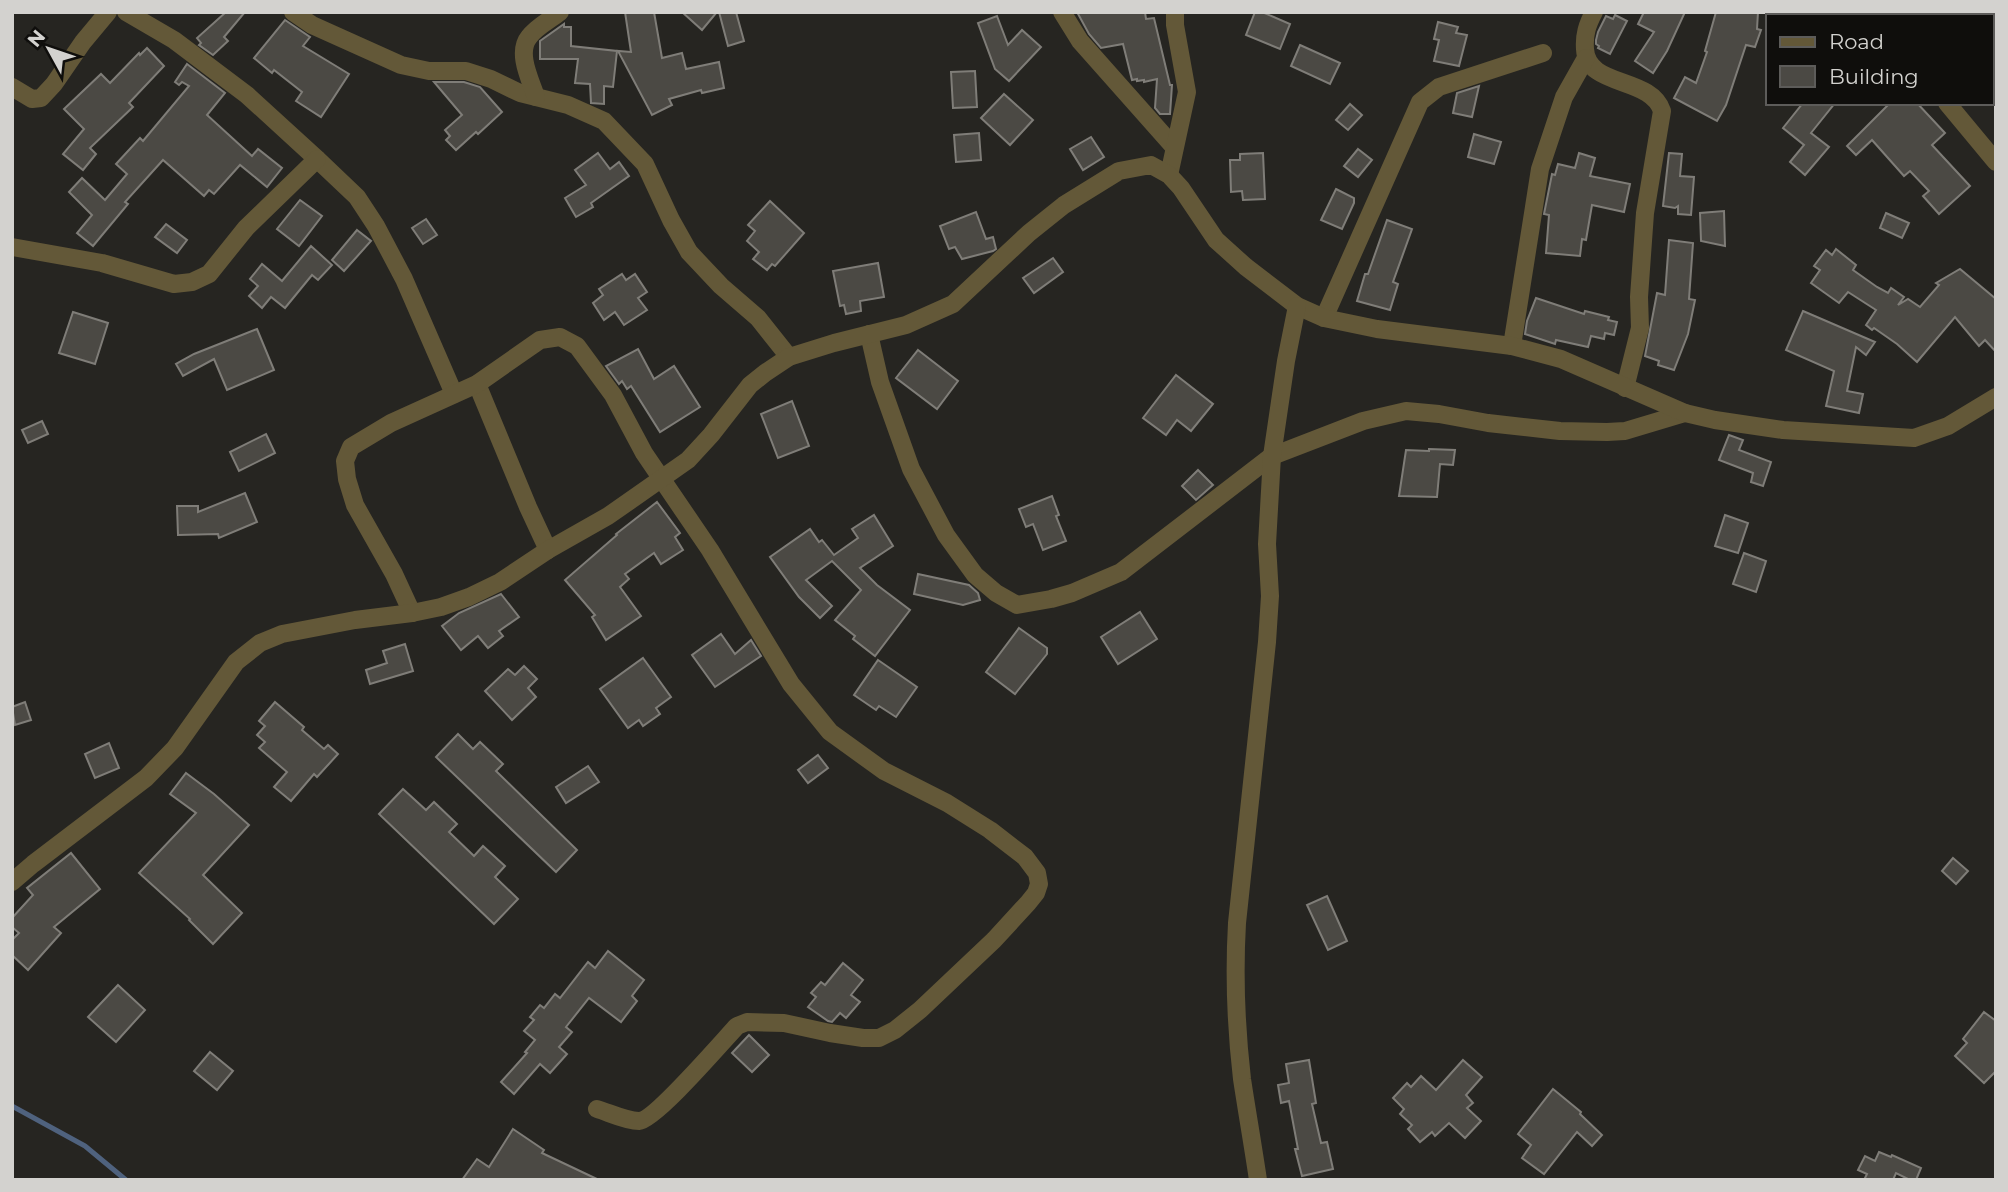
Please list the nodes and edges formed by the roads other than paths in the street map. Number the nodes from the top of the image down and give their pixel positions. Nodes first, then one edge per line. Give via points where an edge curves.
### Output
1 (108, 12) edge
2 (126, 12) edge
3 (292, 12) edge
4 (560, 12) edge
5 (1062, 12) edge
6 (1175, 12) edge
7 (1594, 12) edge
8 (1543, 53) dead end
9 (1586, 58) junction
10 (12, 87) edge
11 (536, 97) junction
12 (1949, 105) edge
13 (1174, 147) junction
14 (317, 159) junction
15 (1996, 162) edge
16 (1169, 175) junction
17 (12, 247) edge
18 (1297, 306) junction
19 (1324, 318) junction
20 (869, 334) junction
21 (1512, 346) junction
22 (789, 357) junction
23 (477, 384) junction
24 (1625, 388) junction
25 (454, 394) junction
26 (1996, 397) edge
27 (1685, 413) junction
28 (1272, 456) junction
29 (661, 478) junction
30 (548, 550) junction
31 (412, 613) junction
32 (12, 882) edge
33 (597, 1109) dead end
34 (1258, 1180) edge

1 - 10 street via 41,98 32,99
2 - 14 street via 174,40 247,95
3 - 11 street via 401,65 466,71
4 - 11 street via 528,38 525,47 524,59
5 - 13 street via 1080,41
6 - 13 street via 1187,92
7 - 9 street via 1585,37
8 - 19 street via 1440,87 1420,102
9 - 21 street via 1564,97 1540,169
9 - 24 street via 1611,79 1653,97 1662,111 1645,213 1640,328
11 - 22 street via 604,121 626,143 645,164 689,252 758,318
12 - 15 street
13 - 16 street
14 - 17 street via 246,228 209,274 192,282 174,284 102,263
14 - 25 street via 357,197 376,226
16 - 18 street via 1216,240
16 - 20 street via 1151,165 1119,170 1029,233 953,304 906,325
18 - 19 street
18 - 28 street
19 - 21 street
20 - 22 street
20 - 28 street via 880,382 911,469 946,535 975,575 1017,605 1072,593 1121,572
21 - 24 street via 1560,359
22 - 29 street via 750,385 688,460
23 - 25 street
23 - 29 street via 540,340 560,337 577,346 613,395
23 - 30 street
24 - 27 street
25 - 31 street via 351,447 345,461 355,505
26 - 27 street via 1948,426 1914,438 1783,430
27 - 28 street via 1607,432 1560,431 1406,411 1363,421
28 - 34 street via 1268,631 1235,954 1242,1078
29 - 30 street via 608,516
29 - 33 street via 791,684 830,732 884,771 947,803 1007,843 1025,857 1039,884 1028,904 994,940 920,1010 880,1038 747,1022 649,1117 632,1120
30 - 31 street via 469,597
31 - 32 street via 282,634 260,643 236,662 175,748 146,778

